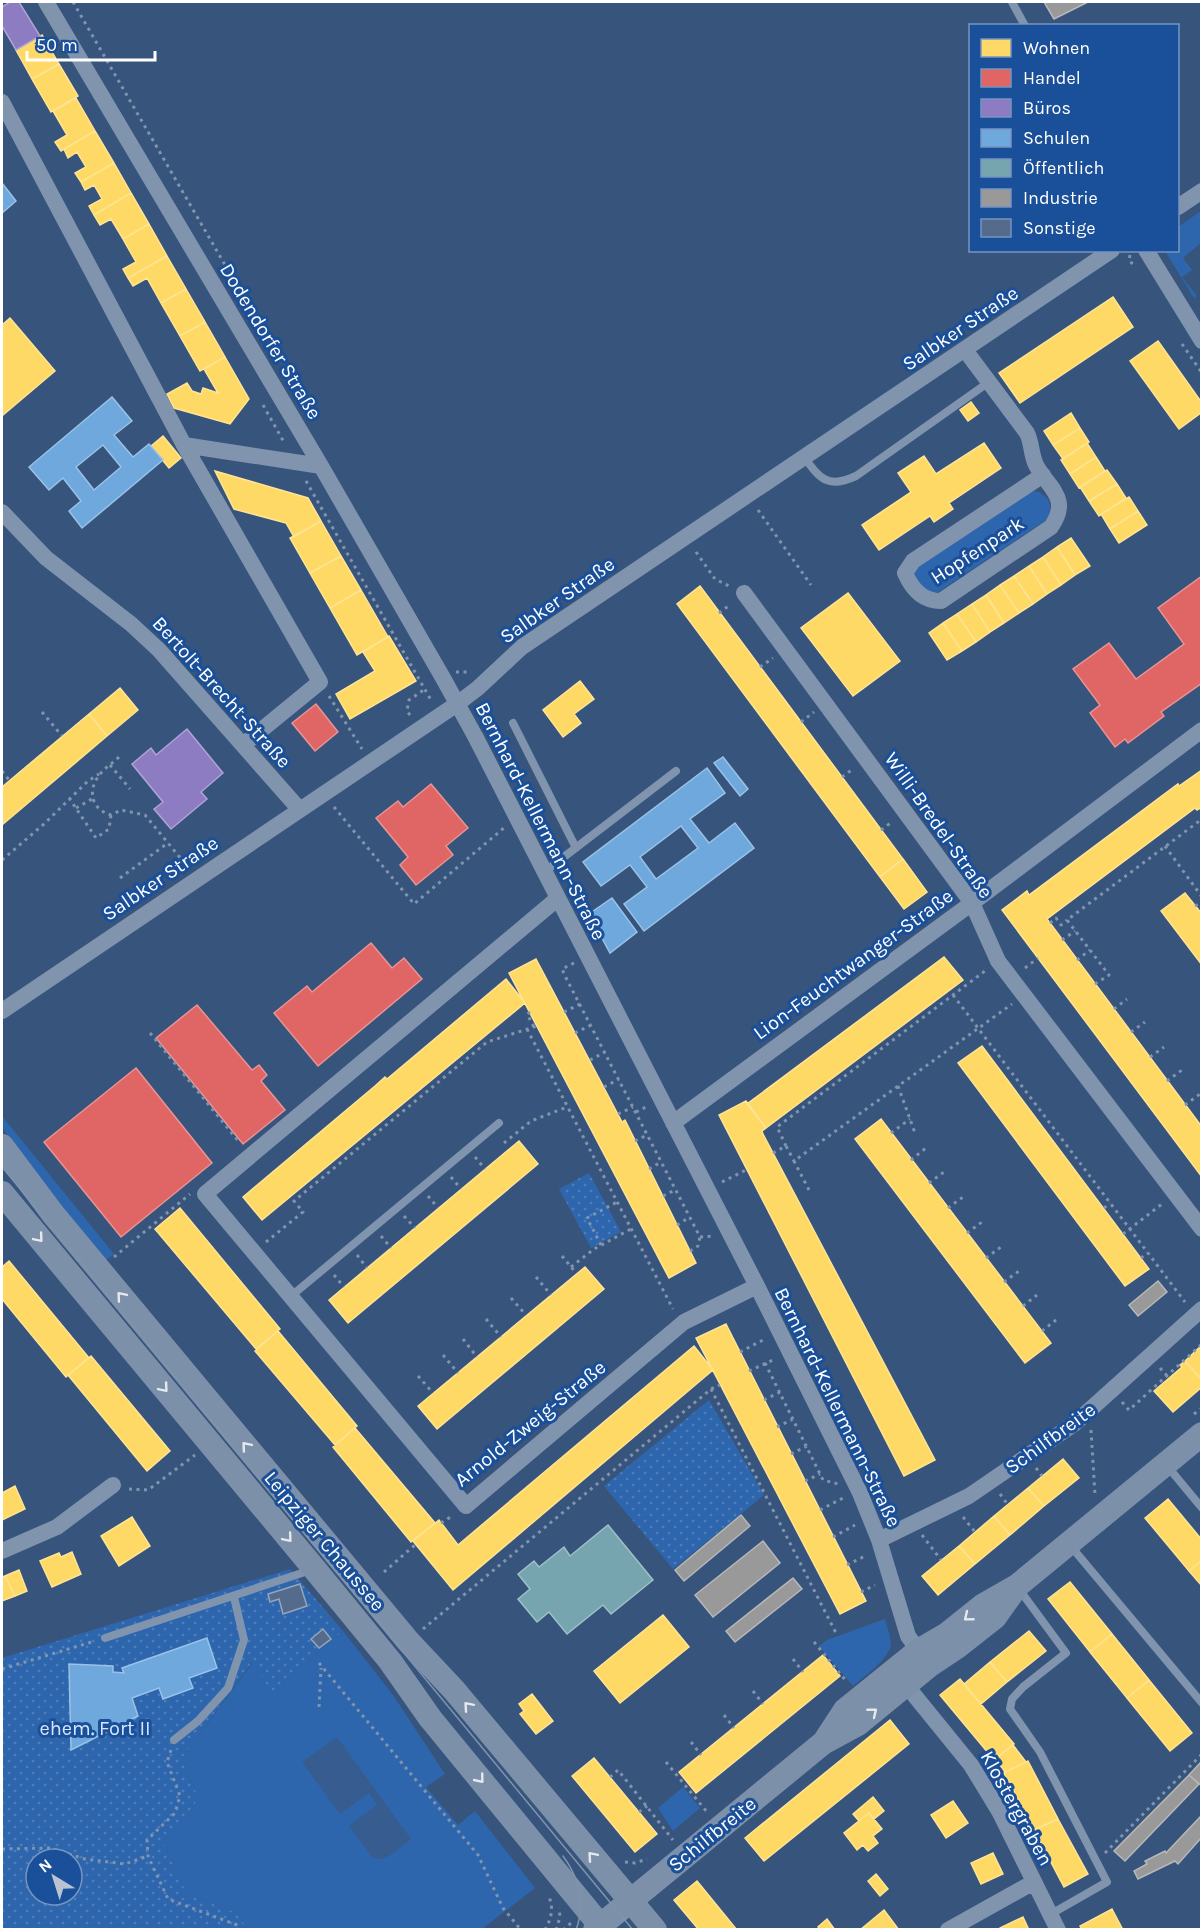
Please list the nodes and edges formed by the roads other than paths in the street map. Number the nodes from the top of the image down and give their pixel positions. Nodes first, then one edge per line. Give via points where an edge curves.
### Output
1 (46, 2) edge
2 (1012, 2) edge
3 (1024, 24) edge
4 (2, 102) edge
5 (1202, 191) edge
6 (1179, 206) edge
7 (1110, 252) edge
8 (1147, 252) edge
9 (1202, 341) edge
10 (965, 350) junction
11 (989, 382) junction
12 (183, 444) junction
13 (804, 457) junction
14 (321, 466) junction
15 (1042, 475) junction
16 (2, 512) edge
17 (744, 593) dead end
18 (458, 704) junction
19 (513, 723) dead end
20 (1202, 730) edge
21 (243, 745) junction
22 (676, 771) dead end
23 (300, 810) junction
24 (576, 848) junction
25 (543, 873) junction
26 (557, 899) junction
27 (972, 903) junction
28 (2, 1011) edge
29 (499, 1123) dead end
30 (673, 1123) junction
31 (2, 1146) edge
32 (2, 1193) edge
33 (1202, 1229) edge
34 (757, 1286) junction
35 (290, 1297) junction
36 (1198, 1312) edge
37 (1202, 1434) edge
38 (1166, 1464) junction
39 (113, 1485) road end
40 (1202, 1508) edge
41 (879, 1540) junction
42 (1069, 1543) junction
43 (2, 1551) edge
44 (312, 1566) junction
45 (1017, 1586) junction
46 (234, 1597) junction
47 (105, 1638) road end
48 (924, 1658) junction
49 (906, 1685) junction
50 (1202, 1703) edge
51 (174, 1740) road end
52 (823, 1743) junction
53 (1034, 1882) junction
54 (631, 1900) junction
55 (1054, 1922) edge
56 (600, 1928) edge
57 (655, 1929) edge
58 (948, 1929) edge

1 - 14 street, Dodendorfer Straße
2 - 3 lane
4 - 12 street
5 - 6 street
7 - 10 street, Salbker Straße
8 - 9 street
10 - 11 street, Hopfenpark
10 - 13 street, Salbker Straße
11 - 13 lane via 844,482 829,482 818,476
11 - 15 street, Hopfenpark via 1027,433
12 - 14 street
12 - 21 street via 320,682
13 - 18 street, Salbker Straße via 522,647
14 - 18 street, Dodendorfer Straße
15 - 15 street, Hopfenpark via 1060,505 1059,516 1051,527 941,602 928,601 911,586 905,573 914,561
16 - 21 street, Bertolt-Brecht-Straße via 46,558 159,650
17 - 27 street, Willi-Bredel-Straße
18 - 23 street, Salbker Straße
18 - 25 street, Bernhard-Kellermann-Straße
19 - 24 lane
20 - 27 street, Lion-Feuchtwanger-Straße
21 - 23 street, Bertolt-Brecht-Straße
22 - 24 lane
23 - 28 street, Salbker Straße
24 - 25 lane
25 - 26 street, Bernhard-Kellermann-Straße
26 - 30 street, Bernhard-Kellermann-Straße
26 - 35 street, Arnold-Zweig-Straße via 205,1194
27 - 30 street, Lion-Feuchtwanger-Straße
27 - 33 street, Willi-Bredel-Straße via 999,960
29 - 35 lane
30 - 34 street, Bernhard-Kellermann-Straße
54 -> 31 main road, Leipziger Chaussee via 408,1641 98,1269
32 -> 44 main road, Leipziger Chaussee
34 - 35 street, Arnold-Zweig-Straße via 681,1324 466,1506
34 - 41 street, Bernhard-Kellermann-Straße via 860,1493
36 - 41 street, Schilfbreite via 1074,1424 969,1496
37 - 38 main road, Schilfbreite
38 - 40 lane
38 - 42 main road, Schilfbreite
39 - 43 street via 57,1527
41 - 48 street, Bernhard-Kellermann-Straße via 905,1627
42 - 45 main road, Schilfbreite
42 - 50 lane
44 - 46 lane
44 -> 56 main road, Leipziger Chaussee
45 - 48 main road, Schilfbreite via 982,1606
45 - 55 lane via 1066,1653 1023,1687 1012,1699 1010,1709 1040,1752 1107,1882
46 - 47 lane
46 - 51 lane via 244,1640 228,1688
48 - 49 main road, Schilfbreite
48 - 52 main road, Schilfbreite via 845,1710
52 -> 49 main road, Schilfbreite via 858,1724
49 - 53 street, Klostergraben via 971,1764 999,1810
52 - 54 main road, Schilfbreite
53 - 55 street, Klostergraben
53 - 58 street
54 - 56 main road, Schilfbreite
54 - 57 main road, Leipziger Chaussee

